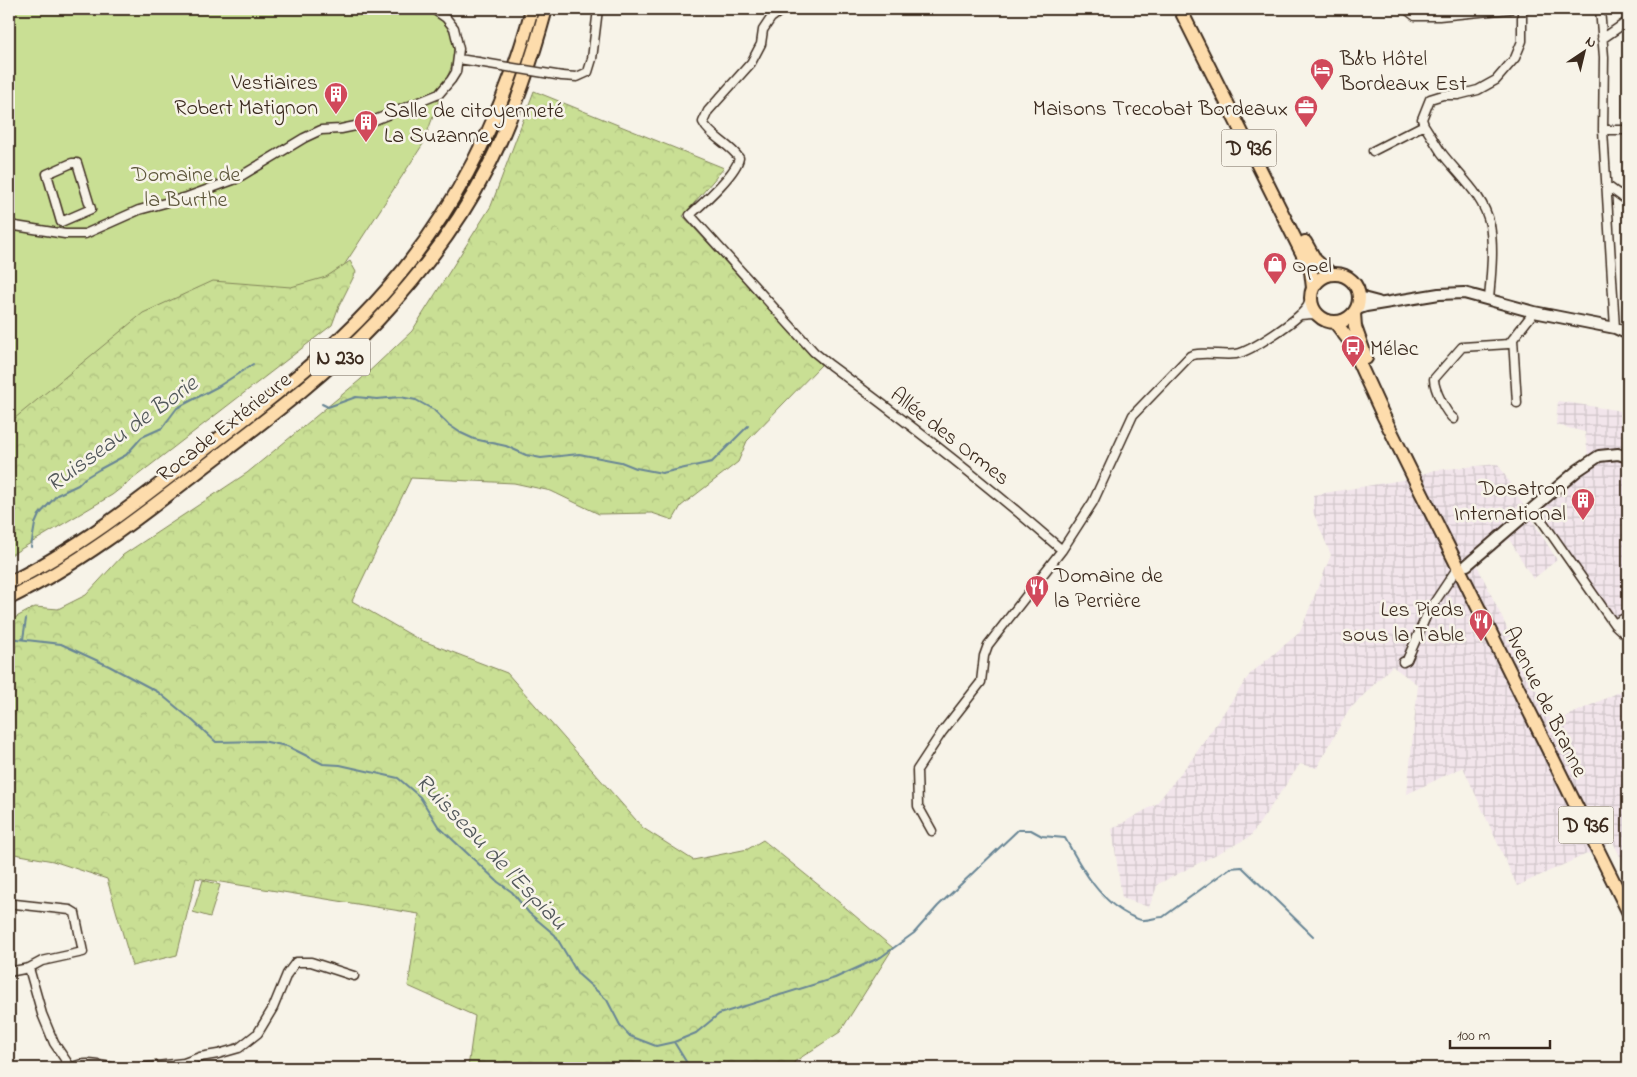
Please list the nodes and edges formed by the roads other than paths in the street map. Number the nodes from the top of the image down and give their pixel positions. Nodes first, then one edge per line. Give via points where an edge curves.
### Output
1 (433, 9) edge
2 (532, 9) edge
3 (546, 9) edge
4 (598, 9) edge
5 (783, 9) edge
6 (1180, 9) edge
7 (1190, 9) edge
8 (1406, 9) edge
9 (1510, 9) edge
10 (1522, 9) edge
11 (1600, 9) edge
12 (1628, 21) edge
13 (1602, 38) junction
14 (459, 59) junction
15 (1424, 125) junction
16 (1602, 130) junction
17 (1628, 130) edge
18 (1373, 151) dead end
19 (72, 163) joint
20 (1606, 186) junction
21 (1628, 201) edge
22 (9, 226) edge
23 (1331, 274) junction
24 (1312, 292) junction
25 (1489, 299) junction
26 (1357, 306) junction
27 (1534, 312) junction
28 (1300, 314) junction
29 (1320, 316) junction
30 (1336, 322) junction
31 (1615, 328) junction
32 (1628, 334) edge
33 (1513, 339) junction
34 (1517, 403) dead end
35 (1454, 419) dead end
36 (1628, 457) edge
37 (1533, 508) junction
38 (1062, 550) junction
39 (1463, 566) junction
40 (9, 583) edge
41 (9, 598) edge
42 (1628, 616) edge
43 (1614, 624) junction
44 (1628, 637) edge
45 (1403, 662) dead end
46 (932, 831) dead end
47 (1628, 892) edge
48 (9, 905) edge
49 (1628, 911) edge
50 (29, 968) junction
51 (9, 972) edge
52 (354, 976) dead end
53 (71, 1068) edge
54 (116, 1068) edge
55 (138, 1068) edge

1 - 14 street via 454,28
2 - 40 main road, N 230 via 506,91 471,168 418,251 365,314 311,365 146,495 57,556
3 - 41 main road, Rocade Extérieure / N 230 via 522,88 486,171 431,257 377,321 322,373 152,507 69,565
4 - 14 street, bridge via 592,59 588,72 578,77
5 - 38 street, Allée des Ormes via 763,30 761,44 751,63 708,111 704,122 706,128 739,158 730,174 690,215 814,352 1002,498
6 - 24 main road, D 936 via 1311,271
7 - 23 main road, D 936 via 1310,252
8 - 9 street via 1414,16 1439,16
10 - 15 street via 1522,41 1515,58 1496,80 1478,90 1430,99 1422,120
11 - 13 street
12 - 13 street
13 - 16 street
14 - 22 street via 456,72 439,94 365,124 322,130 236,179 138,210 84,234
15 - 18 street
15 - 25 street via 1441,153 1484,208 1490,225 1492,248
16 - 17 street
16 - 20 street
19 - 19 street via 48,174 61,222 90,209 77,163
20 - 21 street
20 - 31 street
23 - 24 main road via 1317,282
23 - 26 main road via 1340,274 1354,282 1358,289
24 - 28 street via 1308,306
24 - 29 main road via 1312,304
25 - 26 street via 1464,293 1439,294
25 - 27 street
26 - 30 main road via 1349,318
26 - 39 main road, Avenue de Branne / D 936 via 1355,326 1366,360
27 - 31 street
27 - 33 street
28 - 29 street
28 - 38 street via 1239,354 1190,356 1133,416 1093,502
29 - 30 main road
30 - 39 main road, Avenue de Branne / D 936 via 1352,347 1381,411
31 - 32 street
33 - 34 street
33 - 35 street via 1509,344 1462,347 1434,379 1449,416
36 - 37 street via 1618,454 1599,456
37 - 39 street
37 - 43 street
38 - 46 street via 988,645 981,682 942,732 918,770 918,806
39 - 45 street via 1428,612 1407,660
39 - 47 main road, Avenue de Branne / D 936
39 - 49 main road, Avenue de Branne / D 936
42 - 43 street
43 - 44 street
48 - 50 street via 70,910 75,914 83,952 42,961
50 - 51 street
50 - 53 street via 54,1043
52 - 55 street via 311,962 296,962 258,1034 239,1048 184,1063
53 - 54 street via 86,1064

